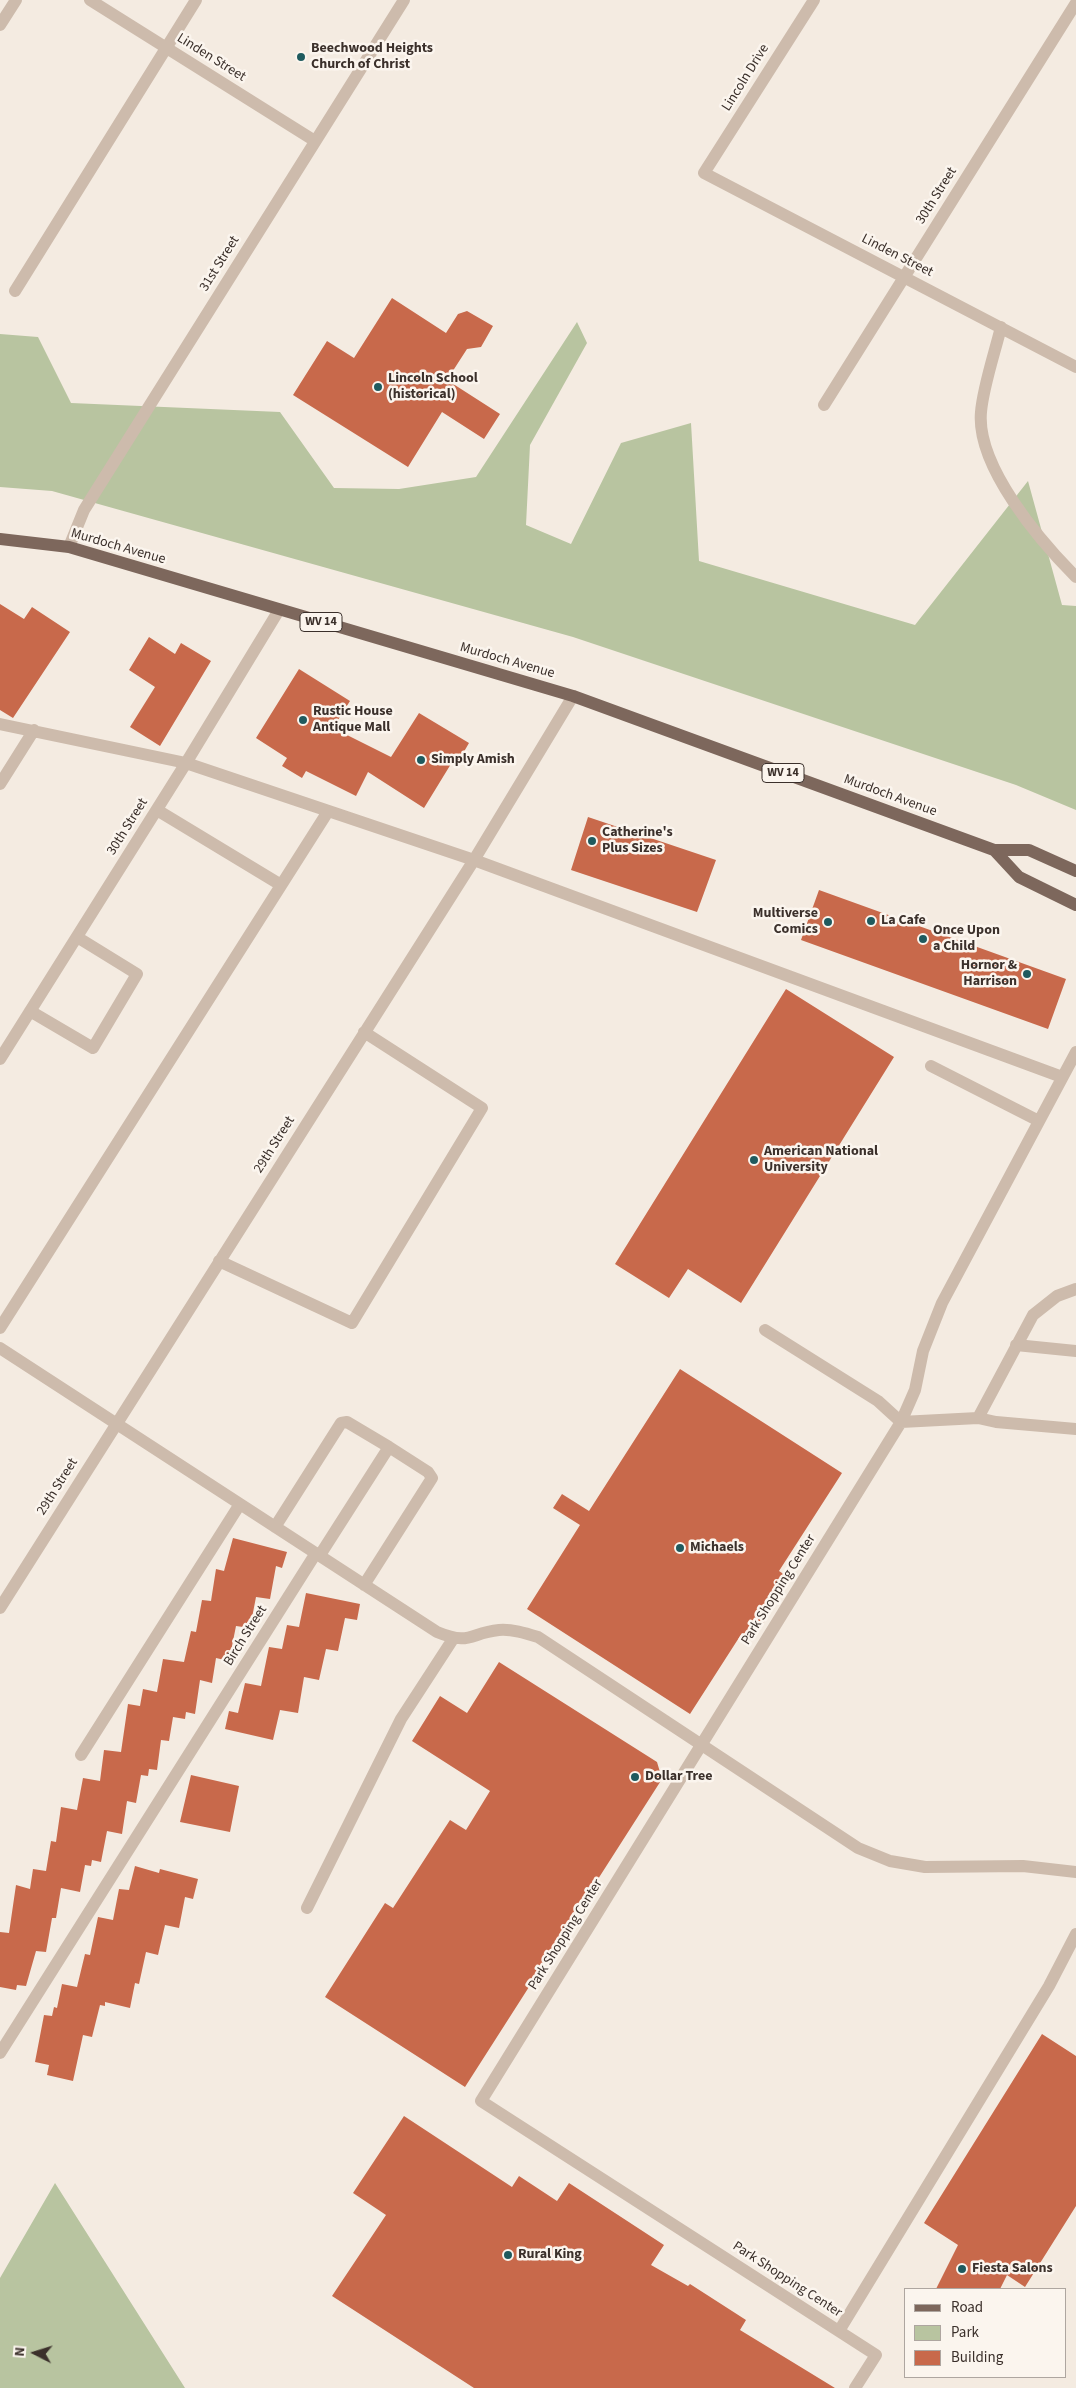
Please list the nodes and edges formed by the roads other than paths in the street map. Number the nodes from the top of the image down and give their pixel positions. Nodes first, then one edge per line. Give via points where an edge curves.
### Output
1 (16, 0) edge
2 (90, 0) edge
3 (196, 0) edge
4 (404, 0) edge
5 (814, 0) edge
6 (1076, 3) edge
7 (0, 25) edge
8 (166, 48) junction
9 (315, 141) junction
10 (704, 173) joint
11 (904, 277) junction
12 (15, 291) dead end
13 (1000, 327) junction
14 (1076, 366) edge
15 (824, 405) dead end
16 (0, 540) edge
17 (69, 547) junction
18 (1076, 577) edge
19 (279, 610) junction
20 (573, 696) junction
21 (0, 724) edge
22 (34, 730) junction
23 (186, 763) junction
24 (0, 784) edge
25 (157, 810) junction
26 (327, 812) junction
27 (994, 850) junction
28 (474, 860) junction
29 (1076, 871) edge
30 (281, 885) junction
31 (1076, 905) edge
32 (77, 937) junction
33 (30, 1011) junction
34 (364, 1032) junction
35 (1076, 1052) edge
36 (0, 1059) edge
37 (931, 1066) dead end
38 (1062, 1077) junction
39 (1039, 1121) junction
40 (220, 1261) junction
41 (1076, 1289) edge
42 (0, 1328) edge
43 (765, 1330) dead end
44 (1016, 1345) junction
45 (0, 1348) edge
46 (1076, 1351) edge
47 (978, 1418) junction
48 (117, 1422) junction
49 (901, 1422) junction
50 (1076, 1428) edge
51 (389, 1448) junction
52 (240, 1504) junction
53 (275, 1527) junction
54 (318, 1554) junction
55 (364, 1584) junction
56 (0, 1608) edge
57 (453, 1639) junction
58 (701, 1745) junction
59 (81, 1755) dead end
60 (1076, 1872) edge
61 (307, 1908) dead end
62 (1076, 1934) edge
63 (0, 2053) edge
64 (839, 2331) junction
65 (855, 2388) edge

1 - 7 street
2 - 8 street, Linden Street
3 - 8 street
4 - 9 street, 31st Street
5 - 10 street, Lincoln Drive
6 - 11 street, 30th Street
8 - 9 street, Linden Street
8 - 12 street
9 - 17 street, 31st Street via 84,510
10 - 11 street, Linden Street
11 - 13 street, Linden Street
11 - 15 street, 30th Street
13 - 14 street, Linden Street
13 - 18 street via 980,413 985,446 1011,500 1059,561
16 - 17 main road, Murdoch Avenue / WV 14
17 - 19 main road, Murdoch Avenue / WV 14
19 - 20 main road, Murdoch Avenue / WV 14
19 - 23 street, 30th Street
20 - 27 main road, Murdoch Avenue / WV 14
20 - 28 street, 29th Street
21 - 22 street
22 - 23 street
22 - 24 street
23 - 25 street, 30th Street
23 - 26 street
25 - 30 street
25 - 32 street, 30th Street
26 - 28 street
26 - 30 street
27 - 29 main road, Murdoch Avenue / WV 14 via 1029,850
27 - 31 main road, Murdoch Avenue / WV 14 via 1019,877
28 - 34 street, 29th Street
28 - 38 street
30 - 42 street
32 - 33 street, 30th Street
32 - 33 street via 136,974 93,1048
33 - 36 street, 30th Street
34 - 40 street, 29th Street
34 - 40 street via 482,1108 352,1323
35 - 38 street, Park Shopping Center
37 - 39 street
38 - 39 street, Park Shopping Center
39 - 49 street, Park Shopping Center via 942,1303 923,1351 915,1390
40 - 48 street, 29th Street
41 - 44 street via 1057,1296 1034,1315
43 - 49 street via 878,1401
44 - 46 street
44 - 47 street
45 - 48 street
47 - 49 street
47 - 50 street
48 - 52 street
48 - 56 street, 29th Street
49 - 58 street, Park Shopping Center
51 - 53 street via 347,1422 341,1423
51 - 54 street, Birch Street
51 - 55 street via 428,1472 432,1478
52 - 53 street
52 - 59 street
53 - 54 street
54 - 55 street
54 - 63 street, Birch Street
55 - 57 street
57 - 58 street via 472,1638 498,1630 538,1637
57 - 61 street via 401,1719
58 - 60 street via 858,1848 890,1861 925,1867 1024,1866
58 - 64 street, Park Shopping Center via 481,2101
62 - 64 street, Park Shopping Center via 1049,1986
64 - 65 street, Park Shopping Center via 876,2355

